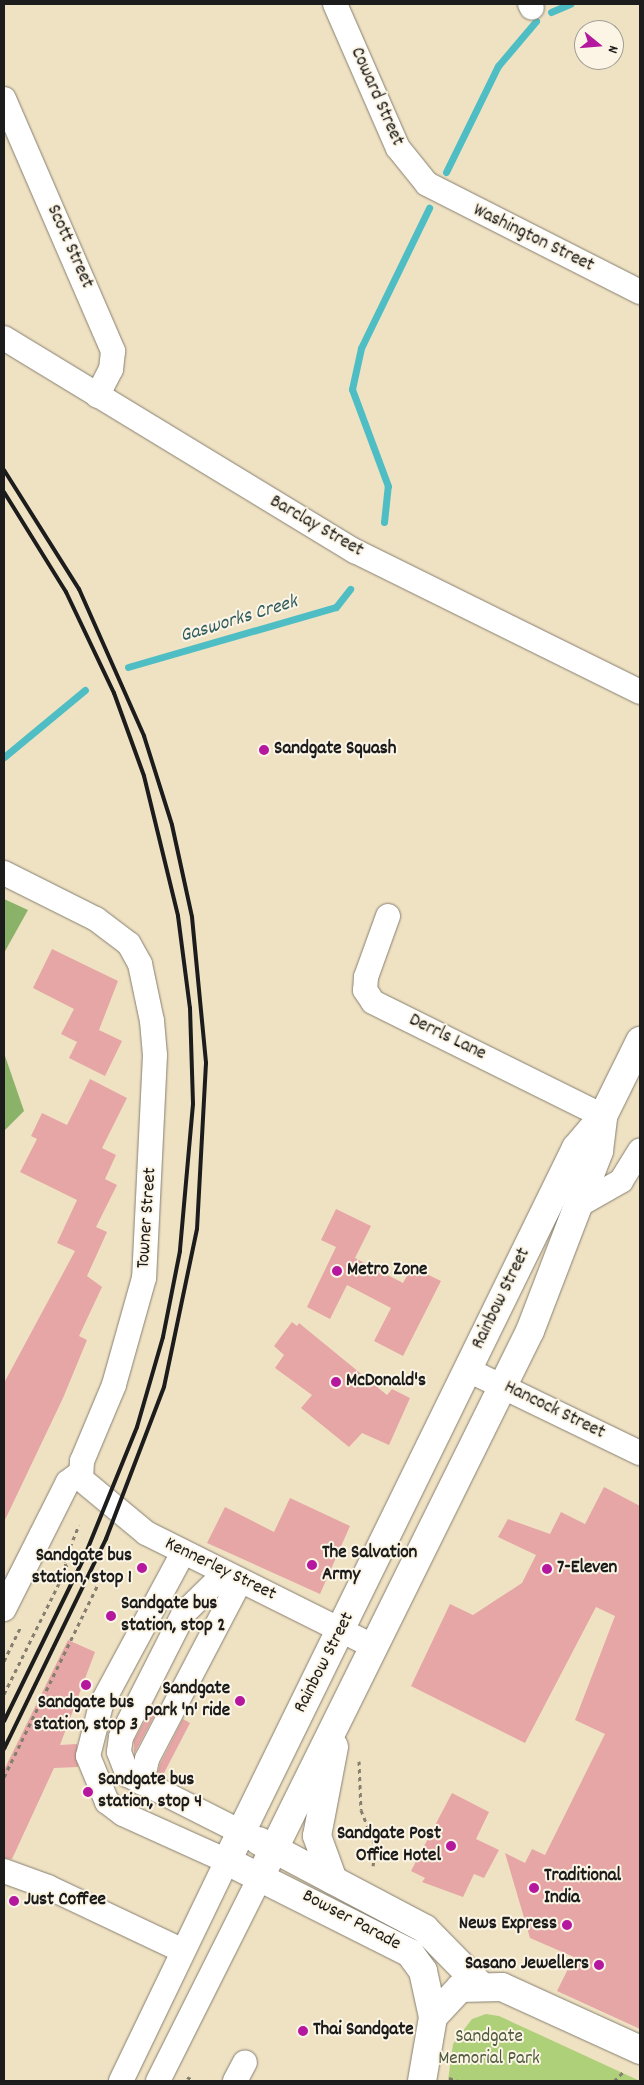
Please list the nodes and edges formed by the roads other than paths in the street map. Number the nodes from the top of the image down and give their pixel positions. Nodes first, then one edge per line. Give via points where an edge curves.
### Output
1 (335, 4) edge
2 (4, 99) edge
3 (426, 184) joint
4 (640, 292) edge
5 (4, 338) edge
6 (97, 396) junction
7 (640, 692) edge
8 (4, 873) edge
9 (388, 916) dead end
10 (640, 1041) edge
11 (603, 1116) junction
12 (640, 1152) edge
13 (577, 1206) junction
14 (468, 1370) junction
15 (504, 1387) junction
16 (640, 1454) edge
17 (80, 1473) junction
18 (183, 1553) junction
19 (232, 1577) junction
20 (4, 1609) edge
21 (341, 1631) junction
22 (375, 1647) junction
23 (336, 1723) junction
24 (142, 1783) junction
25 (241, 1832) junction
26 (275, 1848) junction
27 (227, 1861) junction
28 (4, 1871) edge
29 (261, 1875) junction
30 (333, 1880) junction
31 (182, 1950) junction
32 (480, 1985) junction
33 (433, 2017) junction
34 (640, 2050) edge
35 (121, 2081) edge
36 (158, 2081) edge
37 (422, 2081) edge

1 - 3 street, Coward Street via 398,148
2 - 6 street, Scott Street via 112,350 111,369
3 - 4 street, Washington Street
5 - 6 street, Barclay Street
6 - 7 street, Barclay Street via 355,551
8 - 17 street, Towner Street via 96,919 129,944 140,964 152,1021 155,1055 144,1278 114,1385
9 - 11 street, Derrls Lane via 366,977 365,990 373,1002
10 - 11 main road, Rainbow Street
11 - 13 main road, Rainbow Street via 599,1152
11 - 14 main road, Rainbow Street via 576,1148
12 - 13 street via 621,1181
13 - 15 main road, Rainbow Street
14 - 15 street, Hancock Street
14 - 21 main road, Rainbow Street
15 - 16 street, Hancock Street
15 - 22 main road, Rainbow Street
17 - 18 street, Kennerley Street via 84,1484 129,1521
17 - 20 street, Towner Street via 68,1482
18 - 19 street, Kennerley Street
18 - 27 street via 102,1705 88,1756 107,1802 123,1814
19 - 21 street, Kennerley Street
19 - 24 street via 147,1759
19 - 24 street via 184,1613 121,1737 122,1764 128,1775
21 - 22 street, Kennerley Street
21 - 25 main road, Rainbow Street
22 - 23 main road, Rainbow Street
23 - 26 main road, Rainbow Street
23 - 30 main road via 333,1768 317,1836
24 - 25 street
25 - 26 main road, Bowser Parade
25 - 27 main road, Rainbow Street
26 - 29 main road, Rainbow Street
26 - 30 main road, Bowser Parade
27 - 29 main road, Bowser Parade
27 - 31 street, Rainbow Street
28 - 31 street via 48,1887
29 - 33 main road, Bowser Parade via 410,1953 423,1971
29 - 36 street, Rainbow Street
30 - 32 main road, Bowser Parade via 425,1929
31 - 35 street, Rainbow Street
32 - 33 main road via 460,1988
32 - 34 main road via 517,1990
33 - 37 main road

